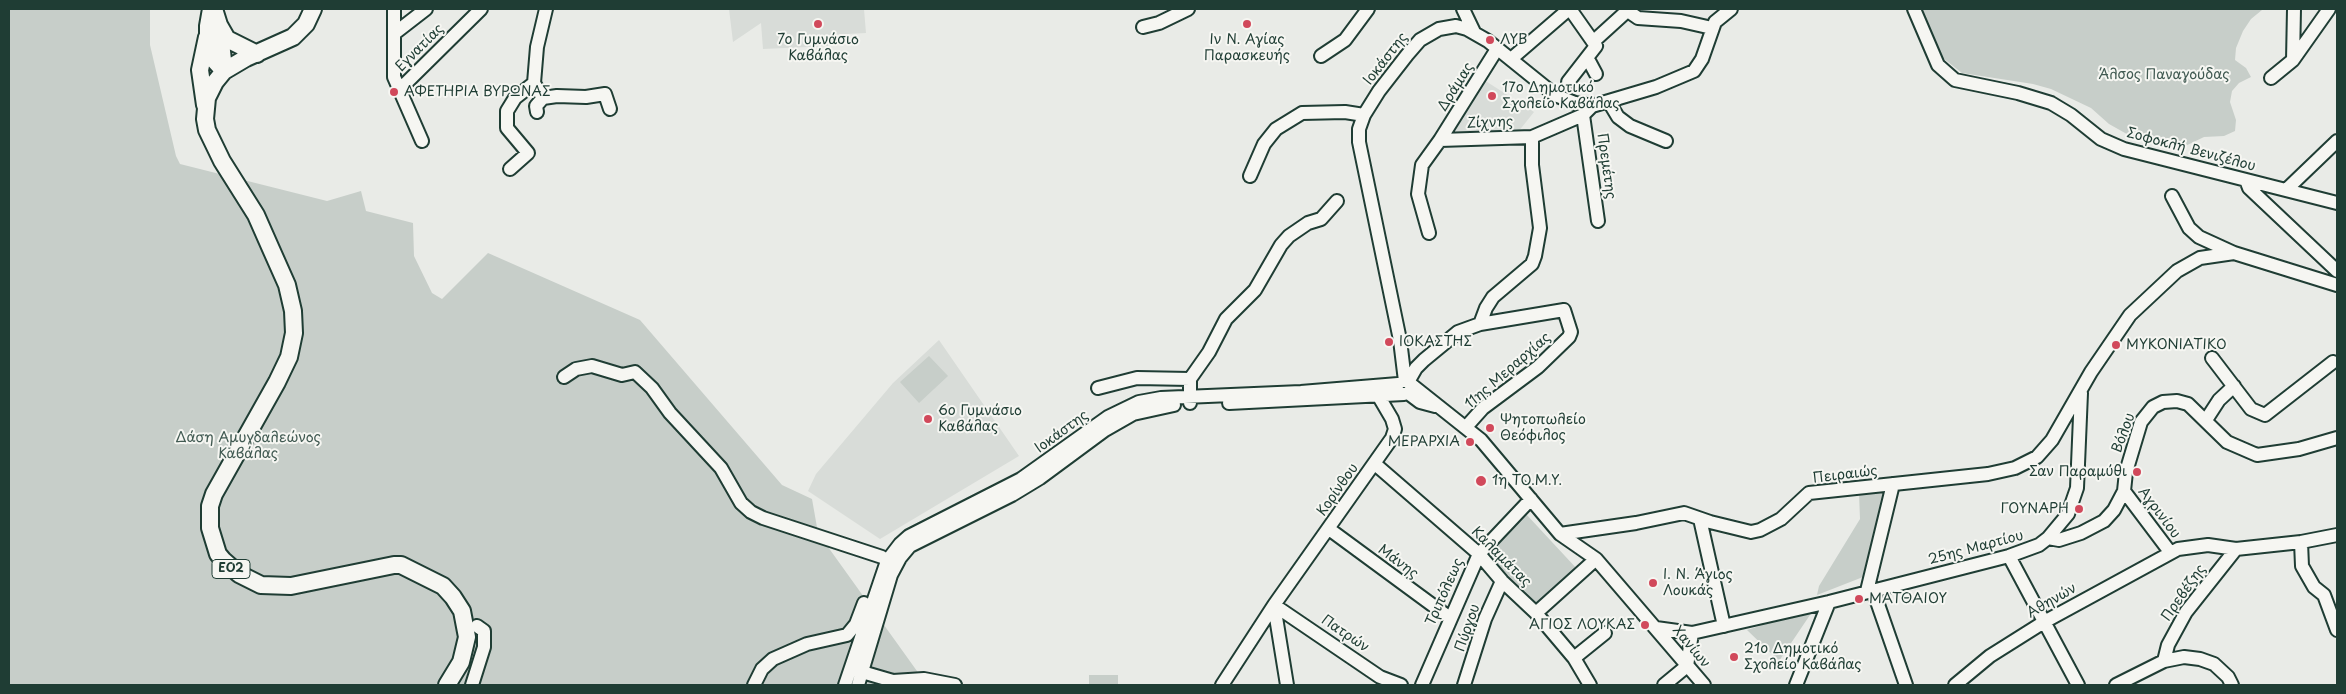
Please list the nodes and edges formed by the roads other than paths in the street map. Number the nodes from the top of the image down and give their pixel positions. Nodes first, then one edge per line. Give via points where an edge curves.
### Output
1 (212, 9) edge
2 (313, 9) edge
3 (394, 9) edge
4 (426, 9) edge
5 (472, 9) edge
6 (481, 9) edge
7 (546, 9) edge
8 (1188, 9) edge
9 (1368, 9) edge
10 (1463, 9) edge
11 (1569, 9) edge
12 (1731, 9) edge
13 (1914, 9) edge
14 (2294, 9) edge
15 (2329, 9) edge
16 (1626, 10) edge
17 (467, 22) junction
18 (1142, 27) dead end
19 (1712, 28) junction
20 (213, 31) junction
21 (1474, 32) junction
22 (395, 33) junction
23 (1594, 41) junction
24 (1497, 49) junction
25 (257, 54) junction
26 (1321, 56) dead end
27 (1511, 59) junction
28 (1588, 59) junction
29 (2293, 60) junction
30 (224, 71) junction
31 (1596, 74) dead end
32 (2271, 78) dead end
33 (1568, 82) dead end
34 (534, 83) junction
35 (399, 90) junction
36 (544, 98) junction
37 (1608, 102) junction
38 (205, 107) junction
39 (610, 109) dead end
40 (1588, 110) junction
41 (537, 112) dead end
42 (1364, 115) junction
43 (1532, 137) junction
44 (1440, 140) junction
45 (422, 141) dead end
46 (1666, 141) dead end
47 (2337, 141) edge
48 (510, 169) dead end
49 (1250, 176) dead end
50 (2246, 180) junction
51 (2287, 189) junction
52 (2172, 196) dead end
53 (1337, 201) dead end
54 (2337, 203) edge
55 (1598, 221) dead end
56 (1428, 233) dead end
57 (2234, 253) junction
58 (2337, 271) edge
59 (2337, 285) edge
60 (1480, 324) junction
61 (2212, 358) dead end
62 (2333, 362) dead end
63 (564, 377) dead end
64 (1190, 379) junction
65 (2234, 386) junction
66 (1405, 387) junction
67 (1098, 388) dead end
68 (2081, 390) junction
69 (1376, 391) junction
70 (1190, 400) junction
71 (2206, 420) junction
72 (1466, 427) junction
73 (2337, 438) edge
74 (1375, 464) junction
75 (1893, 484) junction
76 (2124, 491) junction
77 (1531, 499) junction
78 (1700, 519) junction
79 (1329, 529) junction
80 (1560, 534) junction
81 (2337, 535) edge
82 (2048, 538) junction
83 (2301, 542) junction
84 (2236, 549) junction
85 (2170, 552) junction
86 (1479, 554) junction
87 (886, 556) junction
88 (2009, 556) junction
89 (1596, 559) junction
90 (1502, 581) junction
91 (1870, 591) junction
92 (1829, 602) junction
93 (1274, 605) junction
94 (1536, 613) junction
95 (1450, 618) junction
96 (2044, 622) junction
97 (477, 626) dead end
98 (1724, 626) junction
99 (1656, 628) junction
100 (2337, 630) edge
101 (1605, 633) dead end
102 (1692, 633) junction
103 (873, 640) junction
104 (1574, 658) junction
105 (2164, 659) junction
106 (1687, 666) junction
107 (854, 677) edge
108 (885, 682) edge
109 (447, 685) edge
110 (472, 685) edge
111 (754, 685) edge
112 (954, 685) edge
113 (1222, 685) edge
114 (1287, 685) edge
115 (1400, 685) edge
116 (1422, 685) edge
117 (1464, 685) edge
118 (1590, 685) edge
119 (1664, 685) edge
120 (1704, 685) edge
121 (1796, 685) edge
122 (1906, 685) edge
123 (1955, 685) edge
124 (2078, 685) edge
125 (2114, 685) edge
126 (2232, 685) edge

1 - 20 main road
2 - 25 main road, ΕΟ2 via 301,31 286,42
3 - 22 street
4 - 22 street
5 - 17 street
6 - 17 street, Εγνατίας
7 - 34 street via 537,47
8 - 18 street
9 - 26 street via 1345,40
10 - 21 street
11 - 23 street
11 - 27 street
12 - 19 street, Ιοκάστης via 1718,18
13 - 50 street, Σοφοκλή Βενιζέλου via 1938,65 1955,80 2051,103 2072,115 2101,139
14 - 29 street
15 - 29 street
16 - 19 street via 1638,18 1681,21
16 - 23 street
17 - 35 street, Εγνατίας
19 - 37 street, Ιοκάστης via 1702,59 1694,71
20 - 25 main road
20 - 30 main road via 210,53
20 - 38 main road via 200,70
21 - 24 street, Ιοκάστης
21 - 42 street, Ιοκάστης via 1456,26 1447,27 1420,40
22 - 35 street via 394,77
23 - 28 street via 1596,46
24 - 27 street, Ιοκάστης
24 - 44 street, Δράμας
25 - 30 main road, ΕΟ2
27 - 40 street, Ιοκάστης via 1555,95
28 - 31 street
28 - 33 street
29 - 32 street
30 - 38 main road, ΕΟ2 via 210,90
34 - 36 street
34 - 48 street via 515,98 507,111 507,128 528,153
35 - 45 street, Εγνατίας
36 - 39 street via 605,94
36 - 41 street via 536,106
37 - 40 street, Ιοκάστης
37 - 46 street via 1618,117 1630,126
38 - 109 main road, ΕΟ2 via 207,130 213,144 256,215 287,285 294,333 281,374 214,494 210,506 210,528 218,554 230,568 250,582 261,585 291,586 394,565 401,565 436,582 458,603 466,628 465,651
40 - 43 street, Ζίχνης
40 - 55 street, Πρεμέτης
42 - 49 street via 1302,113 1276,129 1264,144
42 - 66 street, Ιοκάστης via 1359,142 1400,340
43 - 44 street, Ζίχνης
43 - 60 street via 1538,243 1532,264 1489,302
44 - 56 street, Δράμας via 1422,165 1418,194
47 - 51 street
50 - 51 street, Σοφοκλή Βενιζέλου
50 - 58 street via 2249,188
51 - 54 street, Σοφοκλή Βενιζέλου
52 - 57 street via 2188,228
53 - 64 street via 1321,219 1308,223 1281,245 1255,290 1219,329 1209,352
57 - 59 street
57 - 68 street via 2200,258 2177,271 2130,315
60 - 66 street, 11ης Μεραρχίας via 1458,332 1444,342 1416,368
60 - 72 street, 11ης Μεραρχίας via 1563,309 1571,332 1547,359 1483,408
61 - 65 street
62 - 65 street via 2264,415 2251,409
63 - 87 street via 576,369 592,366 622,375 635,372 720,468 741,503 751,512
64 - 67 street via 1136,378
64 - 70 street
65 - 71 street via 2219,400
66 - 69 street, Ιοκάστης
66 - 72 street via 1424,393
68 - 75 street, Πειραιώς via 2052,440 2037,458 2002,472
68 - 82 street, 25ης Μαρτίου via 2077,488 2068,514
69 - 70 street, Ιοκάστης
69 - 74 street, Κορίνθου via 1395,429
70 - 87 street, Ιοκάστης via 1153,399 1108,417 1021,479 909,536
70 - 103 street, Ιοκάστης via 1132,414 1007,498 910,546 895,566
71 - 73 street, Βόλου via 2227,442 2257,455 2299,449
71 - 76 street, Βόλου via 2183,402 2170,400 2153,407 2139,427
72 - 77 street via 1489,447
74 - 79 street, Κορίνθου
74 - 86 street, Καλαμάτας
75 - 78 street, Πειραιώς via 1810,493 1781,519 1751,532
75 - 91 street
76 - 82 street, Βόλου via 2104,521 2068,538
76 - 85 street, Αγρινίου
77 - 80 street
77 - 86 street, Τριπόλεως
78 - 80 street, Πειραιώς via 1678,513
78 - 98 street
79 - 93 street, Κορίνθου
79 - 95 street, Μάνης
80 - 89 street
81 - 83 street
82 - 88 street, 25ης Μαρτίου via 2039,545
83 - 84 street
83 - 100 street via 2302,566 2314,587 2324,595
84 - 85 street via 2198,545
84 - 105 street, Πρεβέζης via 2186,612
85 - 96 street, Αθηνών
86 - 90 street, Καλαμάτας
86 - 95 street, Τριπόλεως
87 - 107 street, Ιοκάστης
87 - 111 street via 850,632 807,644 773,659 762,669
88 - 91 street, 25ης Μαρτίου
88 - 96 street
89 - 94 street
89 - 99 street
90 - 94 street, Καλαμάτας
90 - 117 street, Πύργου via 1485,619
91 - 92 street, 25ης Μαρτίου
91 - 122 street
92 - 98 street, 25ης Μαρτίου
92 - 121 street
93 - 113 street, Κορίνθου
93 - 114 street
93 - 115 street, Πατρών via 1380,676
94 - 104 street, Καλαμάτας
95 - 116 street, Τριπόλεως
96 - 123 street, Αθηνών via 1990,656
96 - 124 street
97 - 110 street via 484,631 484,647
98 - 102 street, 25ης Μαρτίου
99 - 102 street, 25ης Μαρτίου
99 - 106 street, Χανίων
101 - 104 street
102 - 106 street
103 - 107 street, Ιοκάστης
103 - 108 street via 872,660
104 - 118 street, Καλαμάτας
105 - 125 street
105 - 126 street via 2200,659 2221,669
106 - 119 street
106 - 120 street, Χανίων
107 - 108 street
108 - 112 street via 924,679

